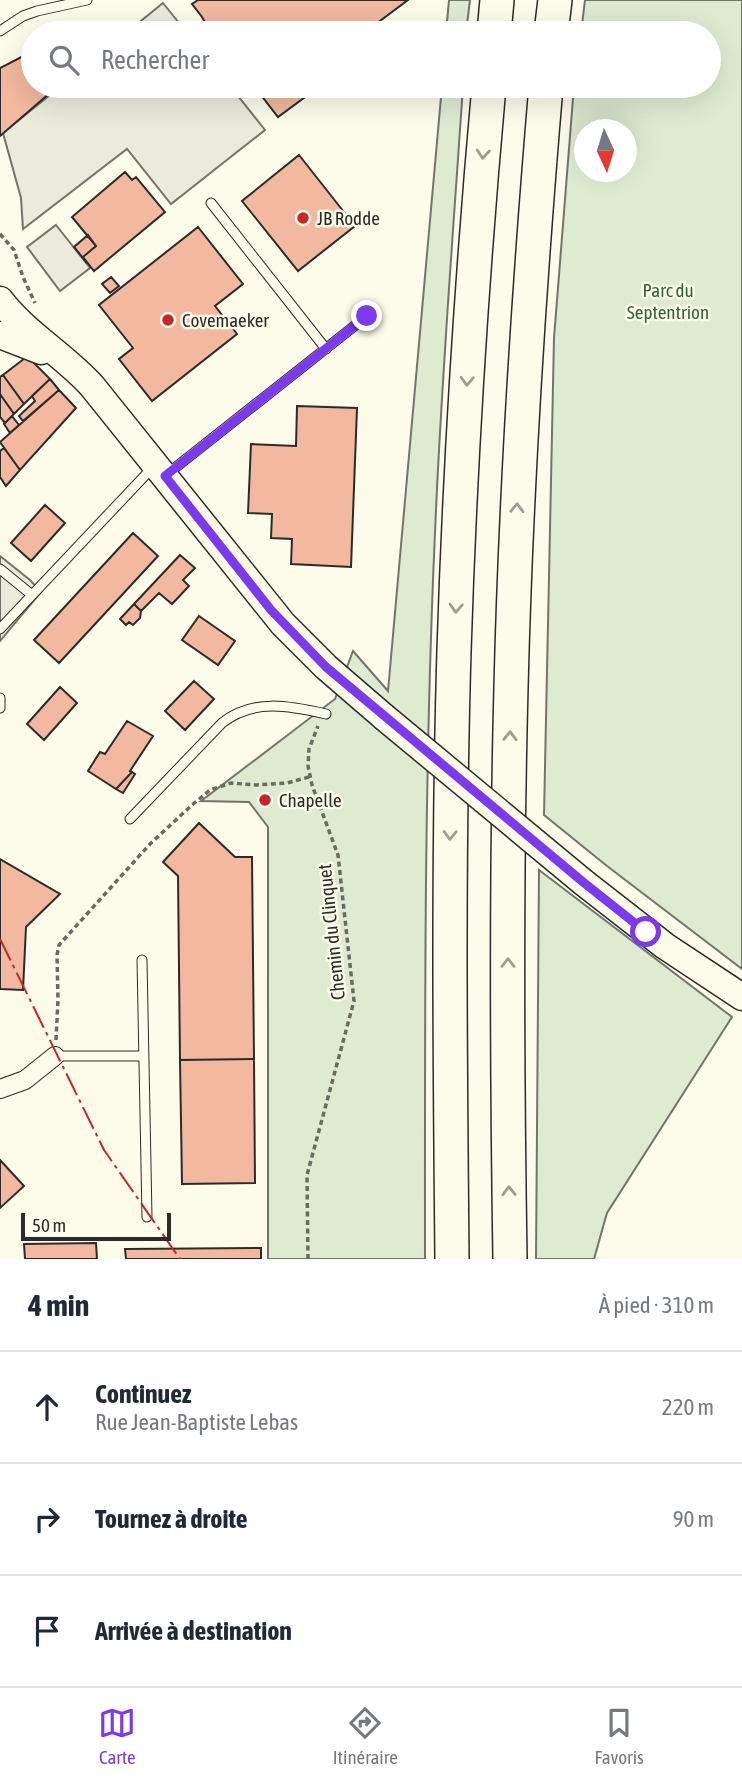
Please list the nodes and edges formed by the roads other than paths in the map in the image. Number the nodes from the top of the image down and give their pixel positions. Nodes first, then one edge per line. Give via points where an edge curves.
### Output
1 (87, 0) edge
2 (497, 0) edge
3 (555, 0) edge
4 (495, 21) edge
5 (552, 21) edge
6 (0, 31) edge
7 (488, 98) edge
8 (545, 98) edge
9 (211, 203) dead end
10 (0, 300) edge
11 (367, 316) dead end
12 (0, 335) edge
13 (326, 349) junction
14 (62, 359) junction
15 (160, 470) junction
16 (0, 569) edge
17 (32, 595) junction
18 (0, 629) edge
19 (0, 698) edge
20 (0, 708) edge
21 (326, 714) dead end
22 (131, 819) dead end
23 (142, 960) dead end
24 (742, 997) edge
25 (55, 1056) joint
26 (144, 1056) junction
27 (0, 1089) edge
28 (147, 1217) dead end
29 (452, 1259) edge
30 (510, 1259) edge

1 - 6 lane via 37,11
2 - 4 highway
3 - 5 highway
7 -> 29 highway via 467,370 454,650
30 -> 8 highway via 508,869 513,611
9 - 13 lane
10 - 14 main road
11 - 13 lane
12 - 14 main road
13 - 15 lane
14 - 15 main road via 92,386
15 - 17 lane
15 - 24 main road, bridge via 283,624 326,667 583,882 665,946
16 - 17 lane
17 - 18 lane
19 - 20 lane
21 - 22 lane via 263,706 232,715
23 - 26 lane
25 - 26 lane
25 - 27 street via 25,1080
26 - 28 lane

